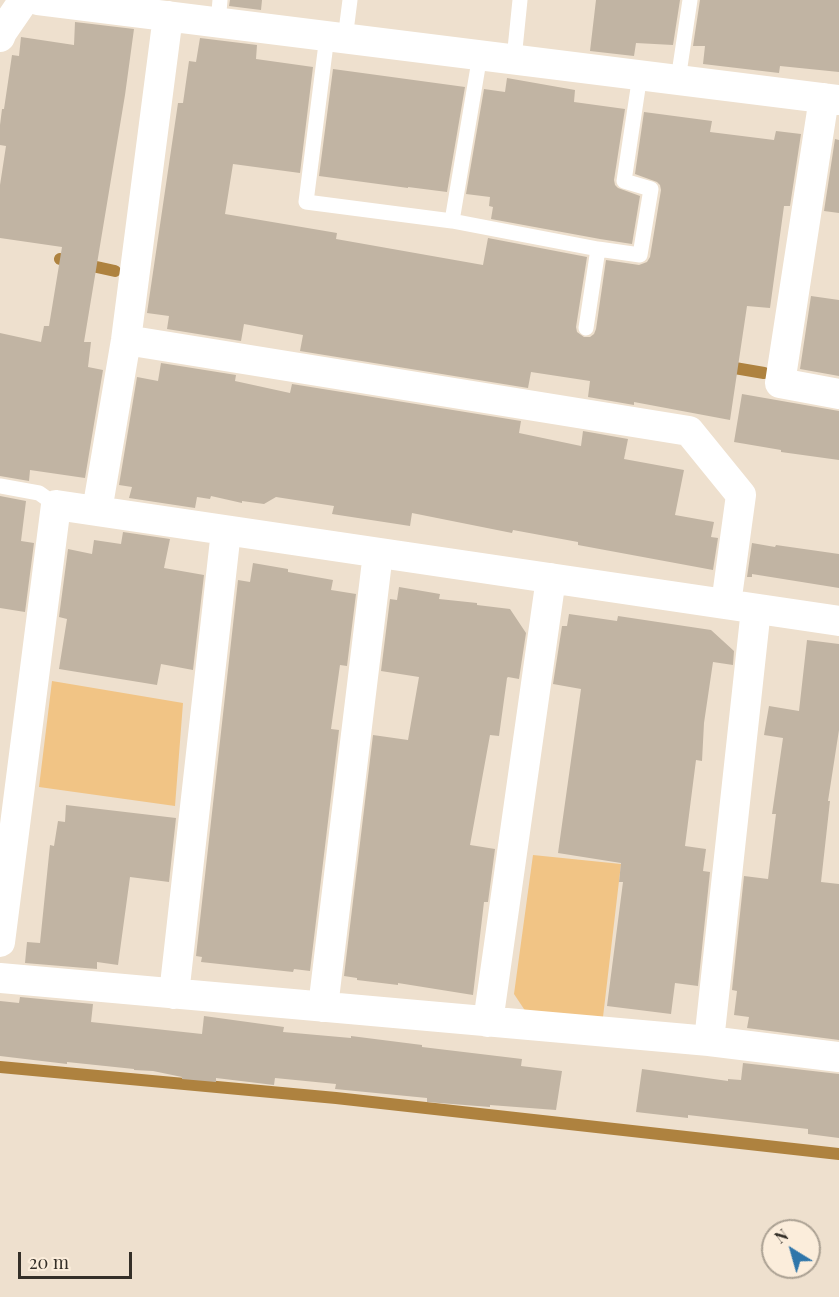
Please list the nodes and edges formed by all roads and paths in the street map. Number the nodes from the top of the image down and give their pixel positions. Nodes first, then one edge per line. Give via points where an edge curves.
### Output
1 (24, 0) edge
2 (38, 0) edge
3 (350, 0) edge
4 (520, 0) edge
5 (690, 0) edge
6 (219, 11) edge
7 (168, 16) junction
8 (0, 37) edge
9 (336, 37) junction
10 (480, 55) junction
11 (513, 59) junction
12 (640, 75) junction
13 (678, 80) junction
14 (831, 99) edge
15 (452, 221) junction
16 (598, 249) junction
17 (586, 328) dead end
18 (126, 340) junction
19 (839, 394) edge
20 (0, 486) edge
21 (56, 505) junction
22 (97, 511) junction
23 (226, 531) junction
24 (378, 553) junction
25 (551, 578) junction
26 (726, 604) junction
27 (756, 609) junction
28 (839, 621) edge
29 (0, 942) edge
30 (0, 978) edge
31 (174, 994) junction
32 (323, 1007) junction
33 (488, 1022) junction
34 (709, 1041) junction
35 (839, 1057) edge

1 - 8 street
2 - 7 street
3 - 9 lane
4 - 11 lane
5 - 13 lane
6 - 7 street
6 - 9 street
7 - 18 street
9 - 10 street
9 - 15 lane via 306,202
10 - 11 street
10 - 15 lane
11 - 12 street
12 - 13 street
12 - 16 lane via 624,181 651,189 640,255
13 - 14 street
14 - 19 street via 780,383
15 - 16 lane
16 - 17 lane
18 - 22 street
18 - 26 street via 689,430 741,495
20 - 21 lane via 39,493
21 - 22 street
21 - 29 street
22 - 23 street
23 - 24 street
23 - 31 street
24 - 25 street
24 - 32 street
25 - 26 street
25 - 33 street
26 - 27 street
27 - 28 street
27 - 34 street
30 - 31 street
31 - 32 street
32 - 33 street
33 - 34 street
34 - 35 street

